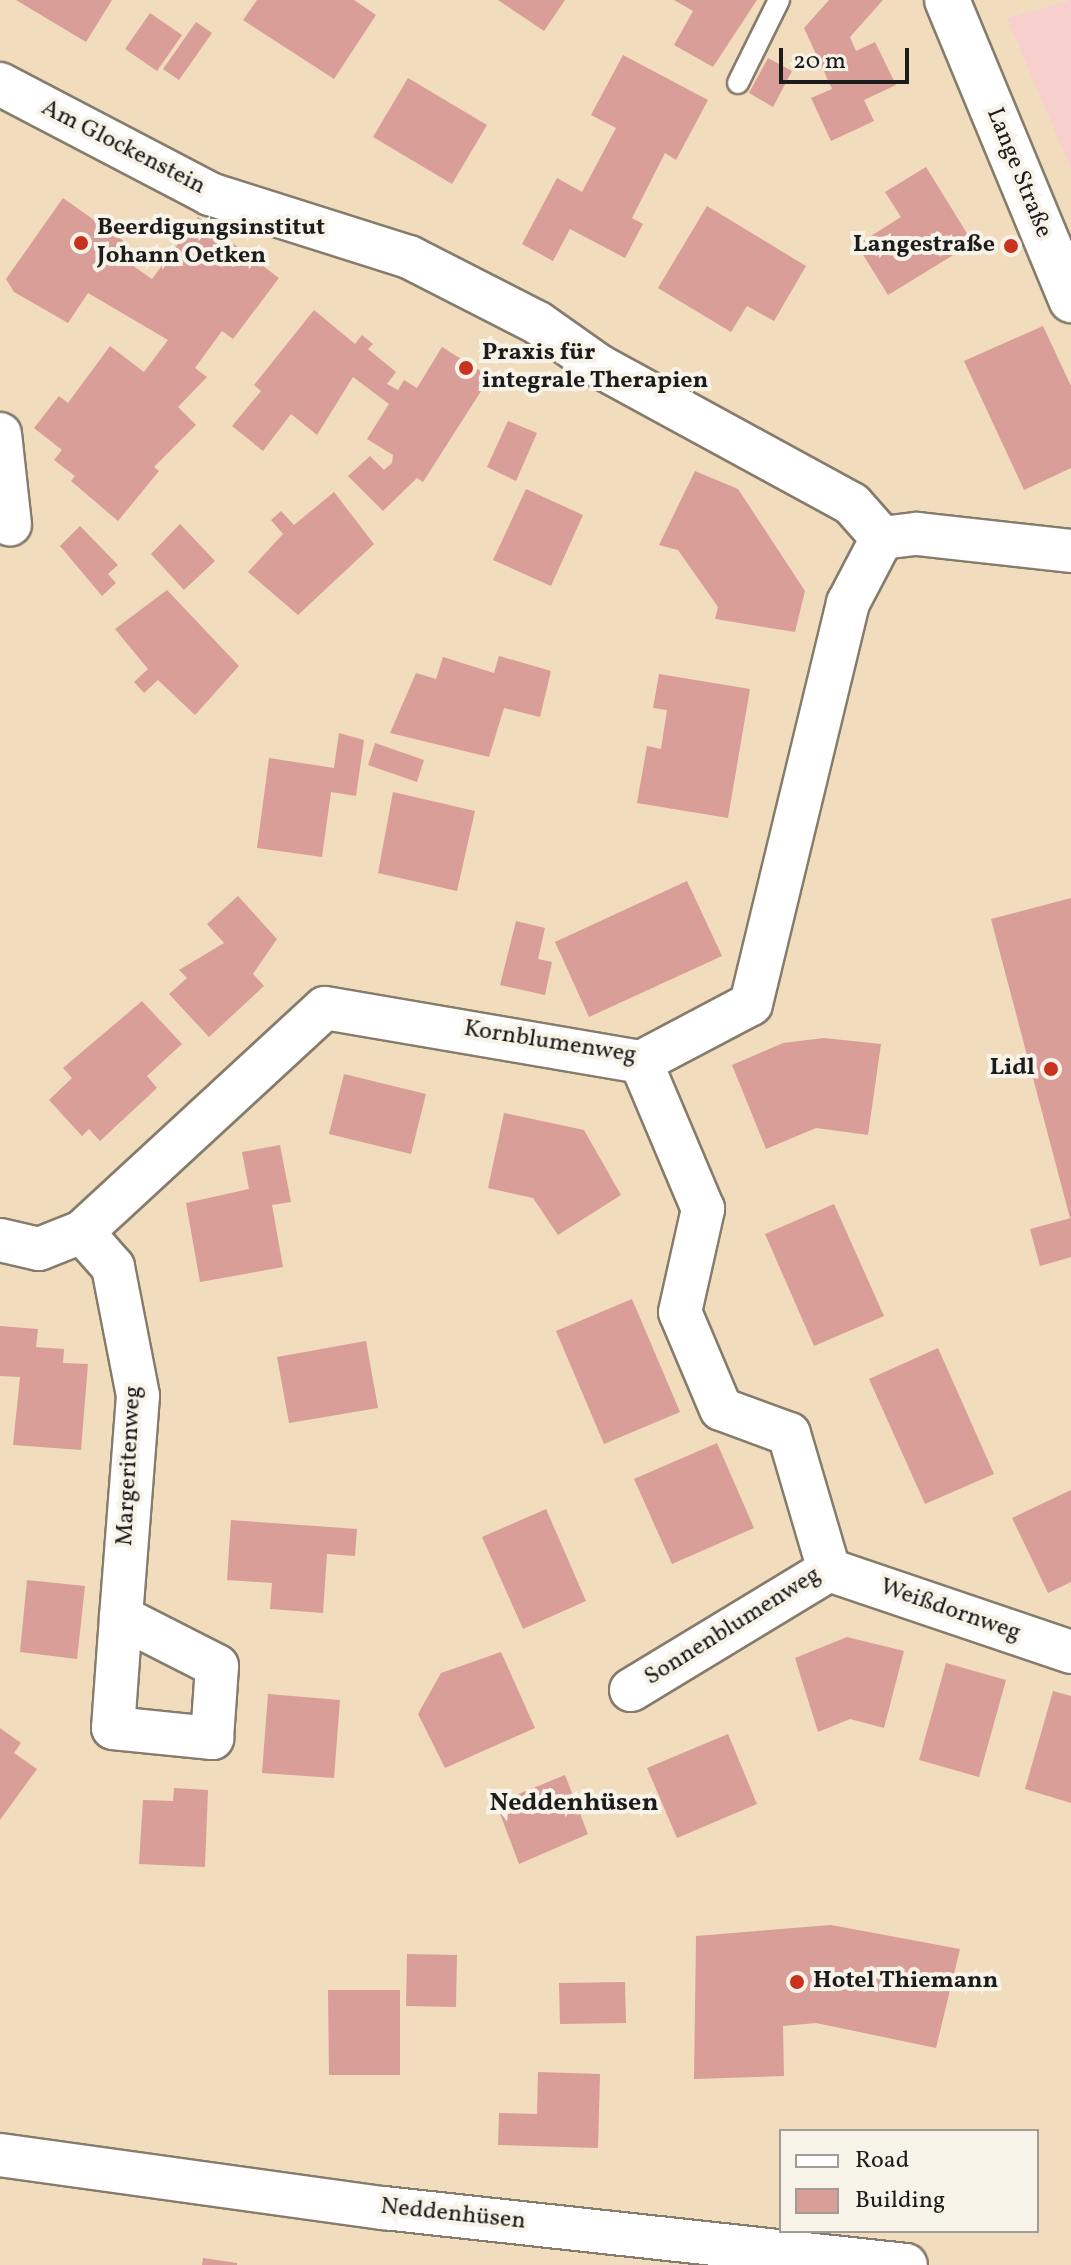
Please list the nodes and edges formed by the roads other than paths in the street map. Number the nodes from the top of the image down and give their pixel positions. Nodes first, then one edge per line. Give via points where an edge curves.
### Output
1 (779, 0) edge
2 (947, 0) edge
3 (738, 83) dead end
4 (0, 84) edge
5 (1071, 300) edge
6 (0, 434) edge
7 (10, 524) dead end
8 (882, 538) junction
9 (1071, 551) edge
10 (641, 1062) junction
11 (82, 1232) junction
12 (0, 1240) edge
13 (829, 1570) junction
14 (121, 1617) dead end
15 (1071, 1652) edge
16 (631, 1690) dead end
17 (0, 2155) edge
18 (906, 2265) edge

1 - 3 lane
2 - 5 street, Lange Straße
4 - 8 street, Am Glockenstein via 210,194 409,257 538,323 599,366 852,504
6 - 7 street
8 - 9 street via 917,534
8 - 10 street, Kornblumenweg via 848,603 751,1004
10 - 11 street, Kornblumenweg via 325,1008
10 - 13 street, Sonnenblumenweg via 703,1209 680,1312 721,1409 789,1434
11 - 12 street via 39,1249
11 - 14 street, Margeritenweg via 113,1267 138,1396
13 - 15 street, Weißdornweg
13 - 16 street, Sonnenblumenweg
17 - 18 street, Neddenhüsen via 384,2208

